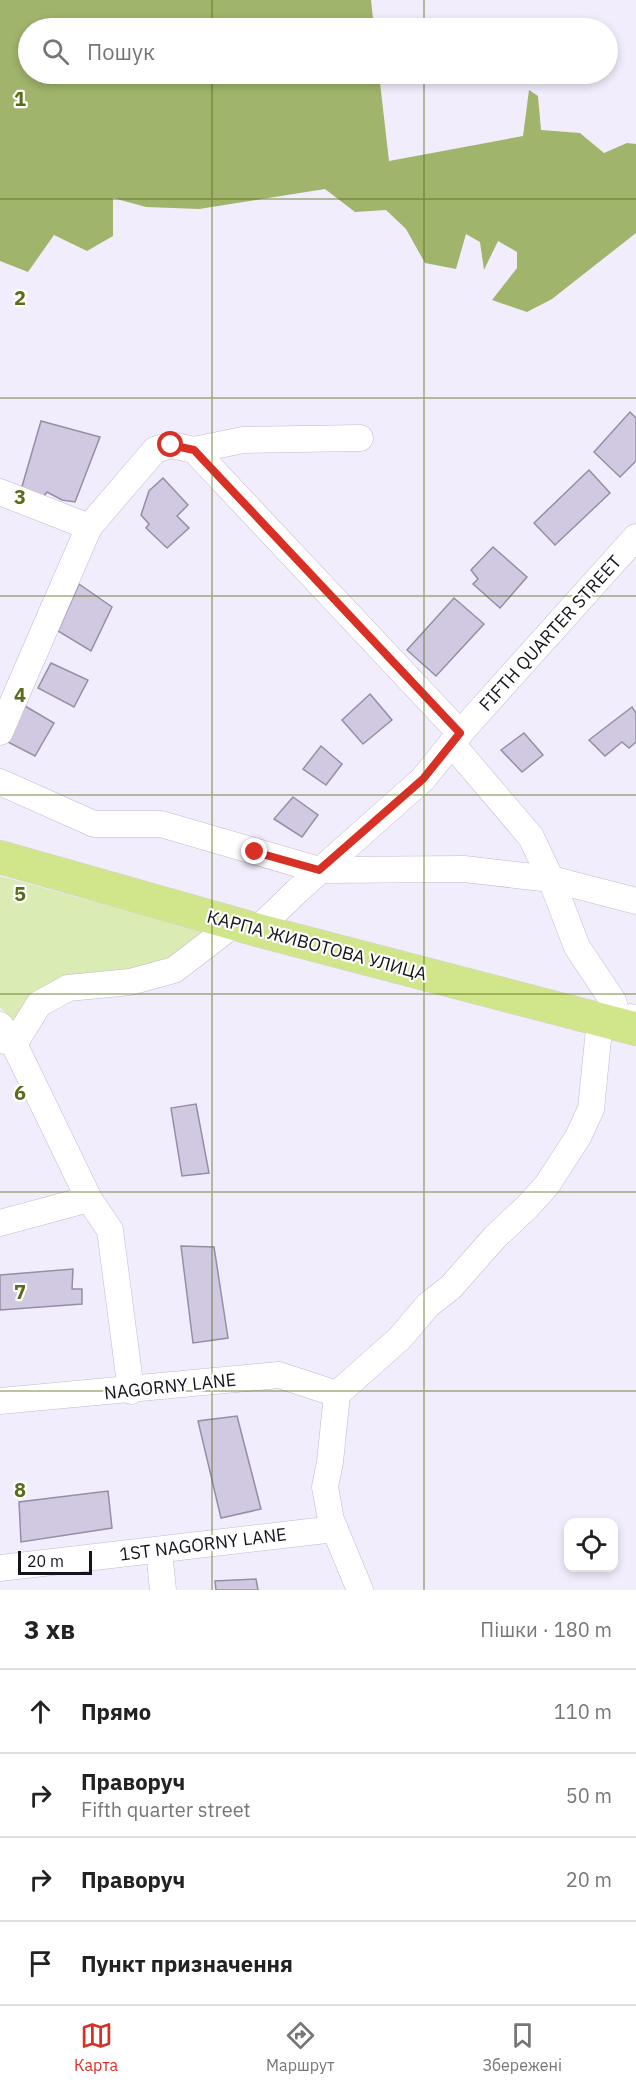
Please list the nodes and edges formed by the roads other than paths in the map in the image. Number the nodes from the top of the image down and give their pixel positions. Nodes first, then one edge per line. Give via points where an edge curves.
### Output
1 (360, 438) dead end
2 (194, 450) junction
3 (0, 492) edge
4 (89, 527) junction
5 (636, 537) edge
6 (0, 732) edge
7 (456, 738) junction
8 (0, 782) edge
9 (0, 856) edge
10 (319, 870) junction
11 (551, 879) junction
12 (636, 901) edge
13 (246, 927) junction
14 (623, 1021) edge
15 (5, 1036) edge
16 (89, 1199) junction
17 (0, 1223) edge
18 (131, 1391) junction
19 (337, 1394) junction
20 (0, 1401) edge
21 (335, 1529) junction
22 (159, 1550) junction
23 (0, 1568) edge
24 (163, 1590) edge
25 (360, 1590) edge

1 - 2 street via 243,440
2 - 4 street via 171,445 155,450
2 - 7 street
3 - 4 street
4 - 6 street
5 - 7 street, FIFTH QUARTER STREET
7 - 10 street, FIFTH QUARTER STREET via 423,779
7 - 11 street via 531,837
8 - 10 street via 94,824 161,824
9 - 13 main road, КАРПА ЖИВОТОВА УЛИЦА
10 - 11 street via 464,869
10 - 13 street, FIFTH QUARTER STREET
11 - 12 street
11 - 14 street via 577,947
13 - 14 main road, КАРПА ЖИВОТОВА УЛИЦА
13 - 15 street, FIFTH QUARTER STREET via 174,970 130,982 68,987 39,1004
14 - 19 street via 591,1109 547,1185 400,1338
15 - 16 street
16 - 17 street
16 - 18 street via 111,1230
18 - 19 street, NAGORNY LANE via 279,1376
18 - 20 street, NAGORNY LANE
19 - 21 street via 325,1487
21 - 22 street, 1ST NAGORNY LANE
21 - 25 street
22 - 23 street, 1ST NAGORNY LANE
22 - 24 street

